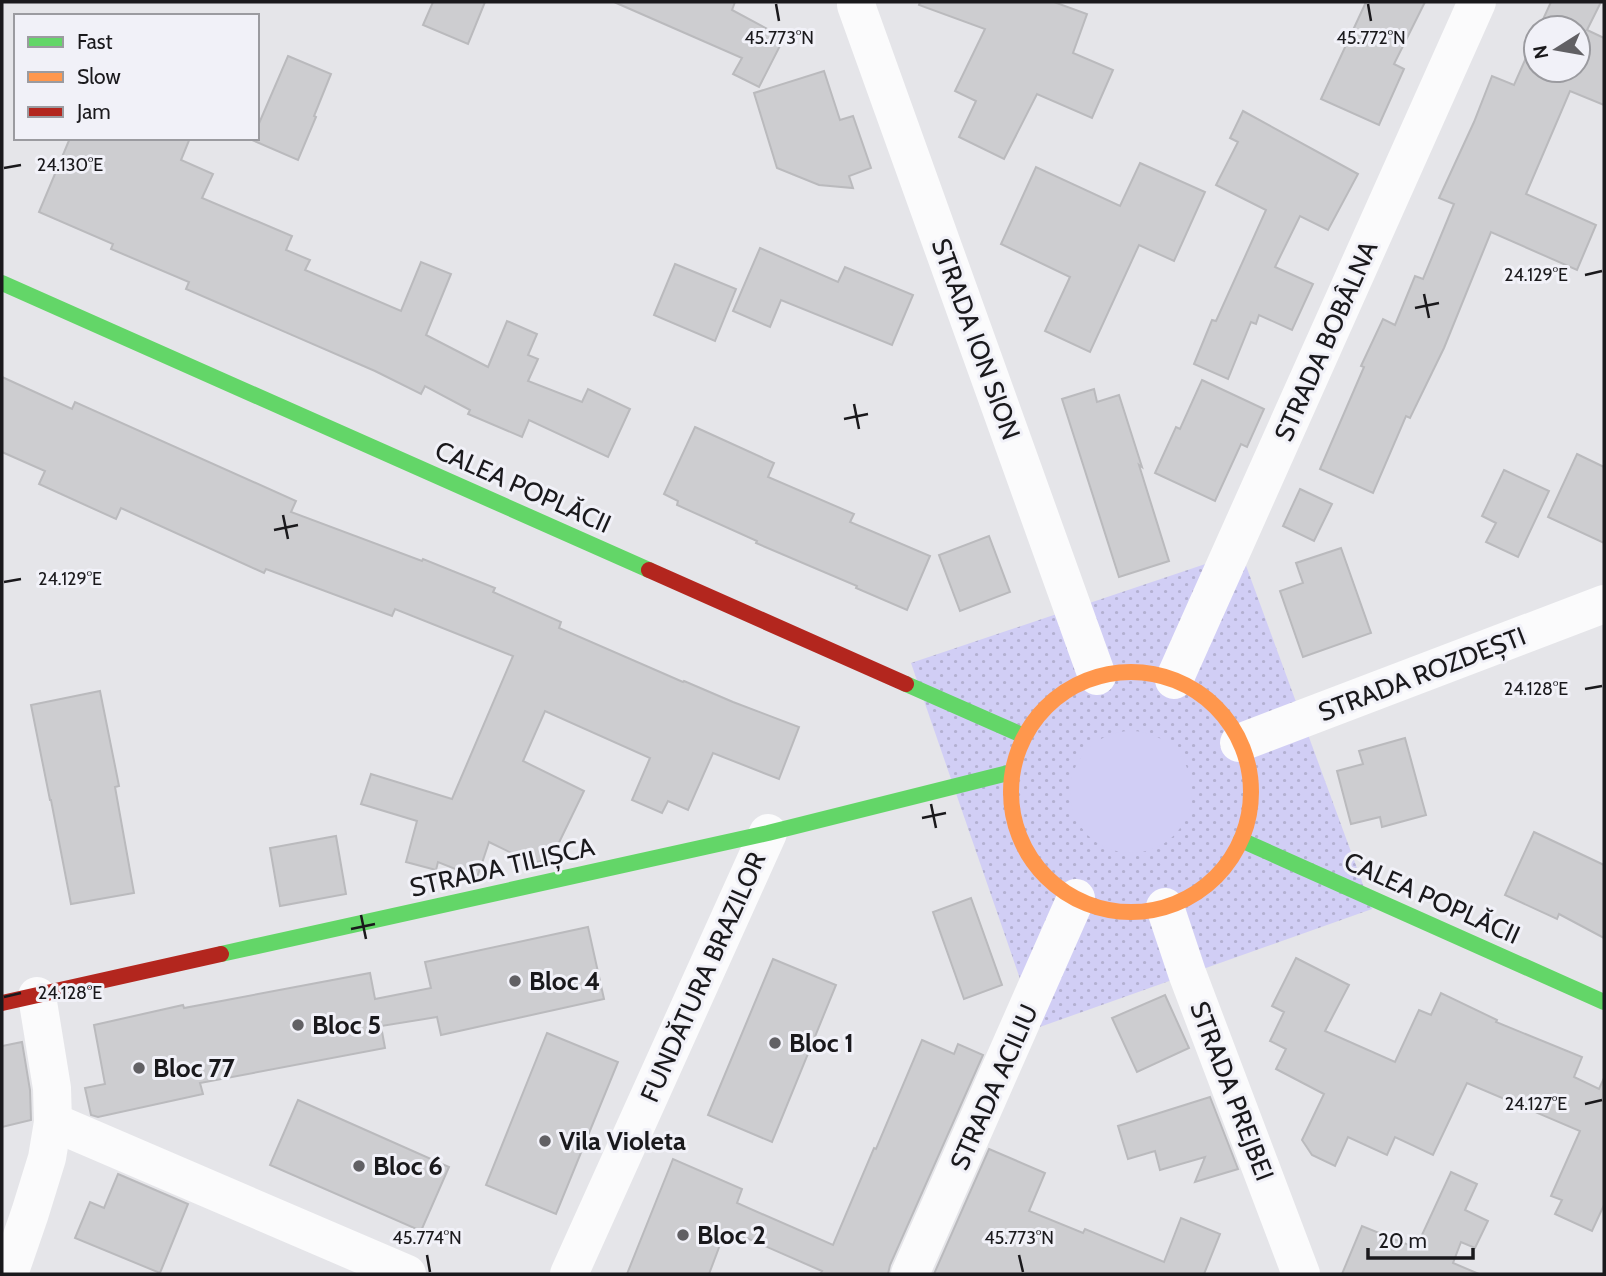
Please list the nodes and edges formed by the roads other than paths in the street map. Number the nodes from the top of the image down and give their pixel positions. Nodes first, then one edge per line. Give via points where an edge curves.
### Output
1 (1477, 2) edge
2 (854, 3) edge
3 (2, 283) edge
4 (1604, 604) edge
5 (1097, 676) junction
6 (1174, 680) junction
7 (1024, 736) junction
8 (1239, 743) junction
9 (1012, 772) junction
10 (768, 833) junction
11 (1241, 840) junction
12 (1076, 898) junction
13 (1165, 907) junction
14 (19, 1000) edge
15 (1604, 1002) edge
16 (53, 1122) junction
17 (9, 1274) edge
18 (407, 1274) edge
19 (569, 1274) edge
20 (911, 1274) edge
21 (1301, 1274) edge

1 - 6 street, STRADA BOBÂLNA
2 - 5 street, STRADA ION SION
3 - 7 main road, CALEA POPLĂCII
4 - 8 street, STRADA ROZDEȘTI
5 - 6 main road via 1136,672
5 - 7 main road via 1055,699
6 - 8 main road via 1213,705
7 - 9 main road
8 - 11 main road via 1250,781
9 - 10 main road, STRADA TILIȘCA
9 - 12 main road via 1013,815 1019,836 1050,880
10 - 14 main road, STRADA TILIȘCA
10 - 19 street, FUNDĂTURA BRAZILOR
11 - 13 main road via 1218,875
11 - 15 main road, CALEA POPLĂCII
12 - 13 main road via 1119,911
12 - 20 street, STRADA ACILIU
13 - 21 street, STRADA PREJBEI
14 - 16 street via 52,1088
16 - 17 street via 47,1158
16 - 18 street

